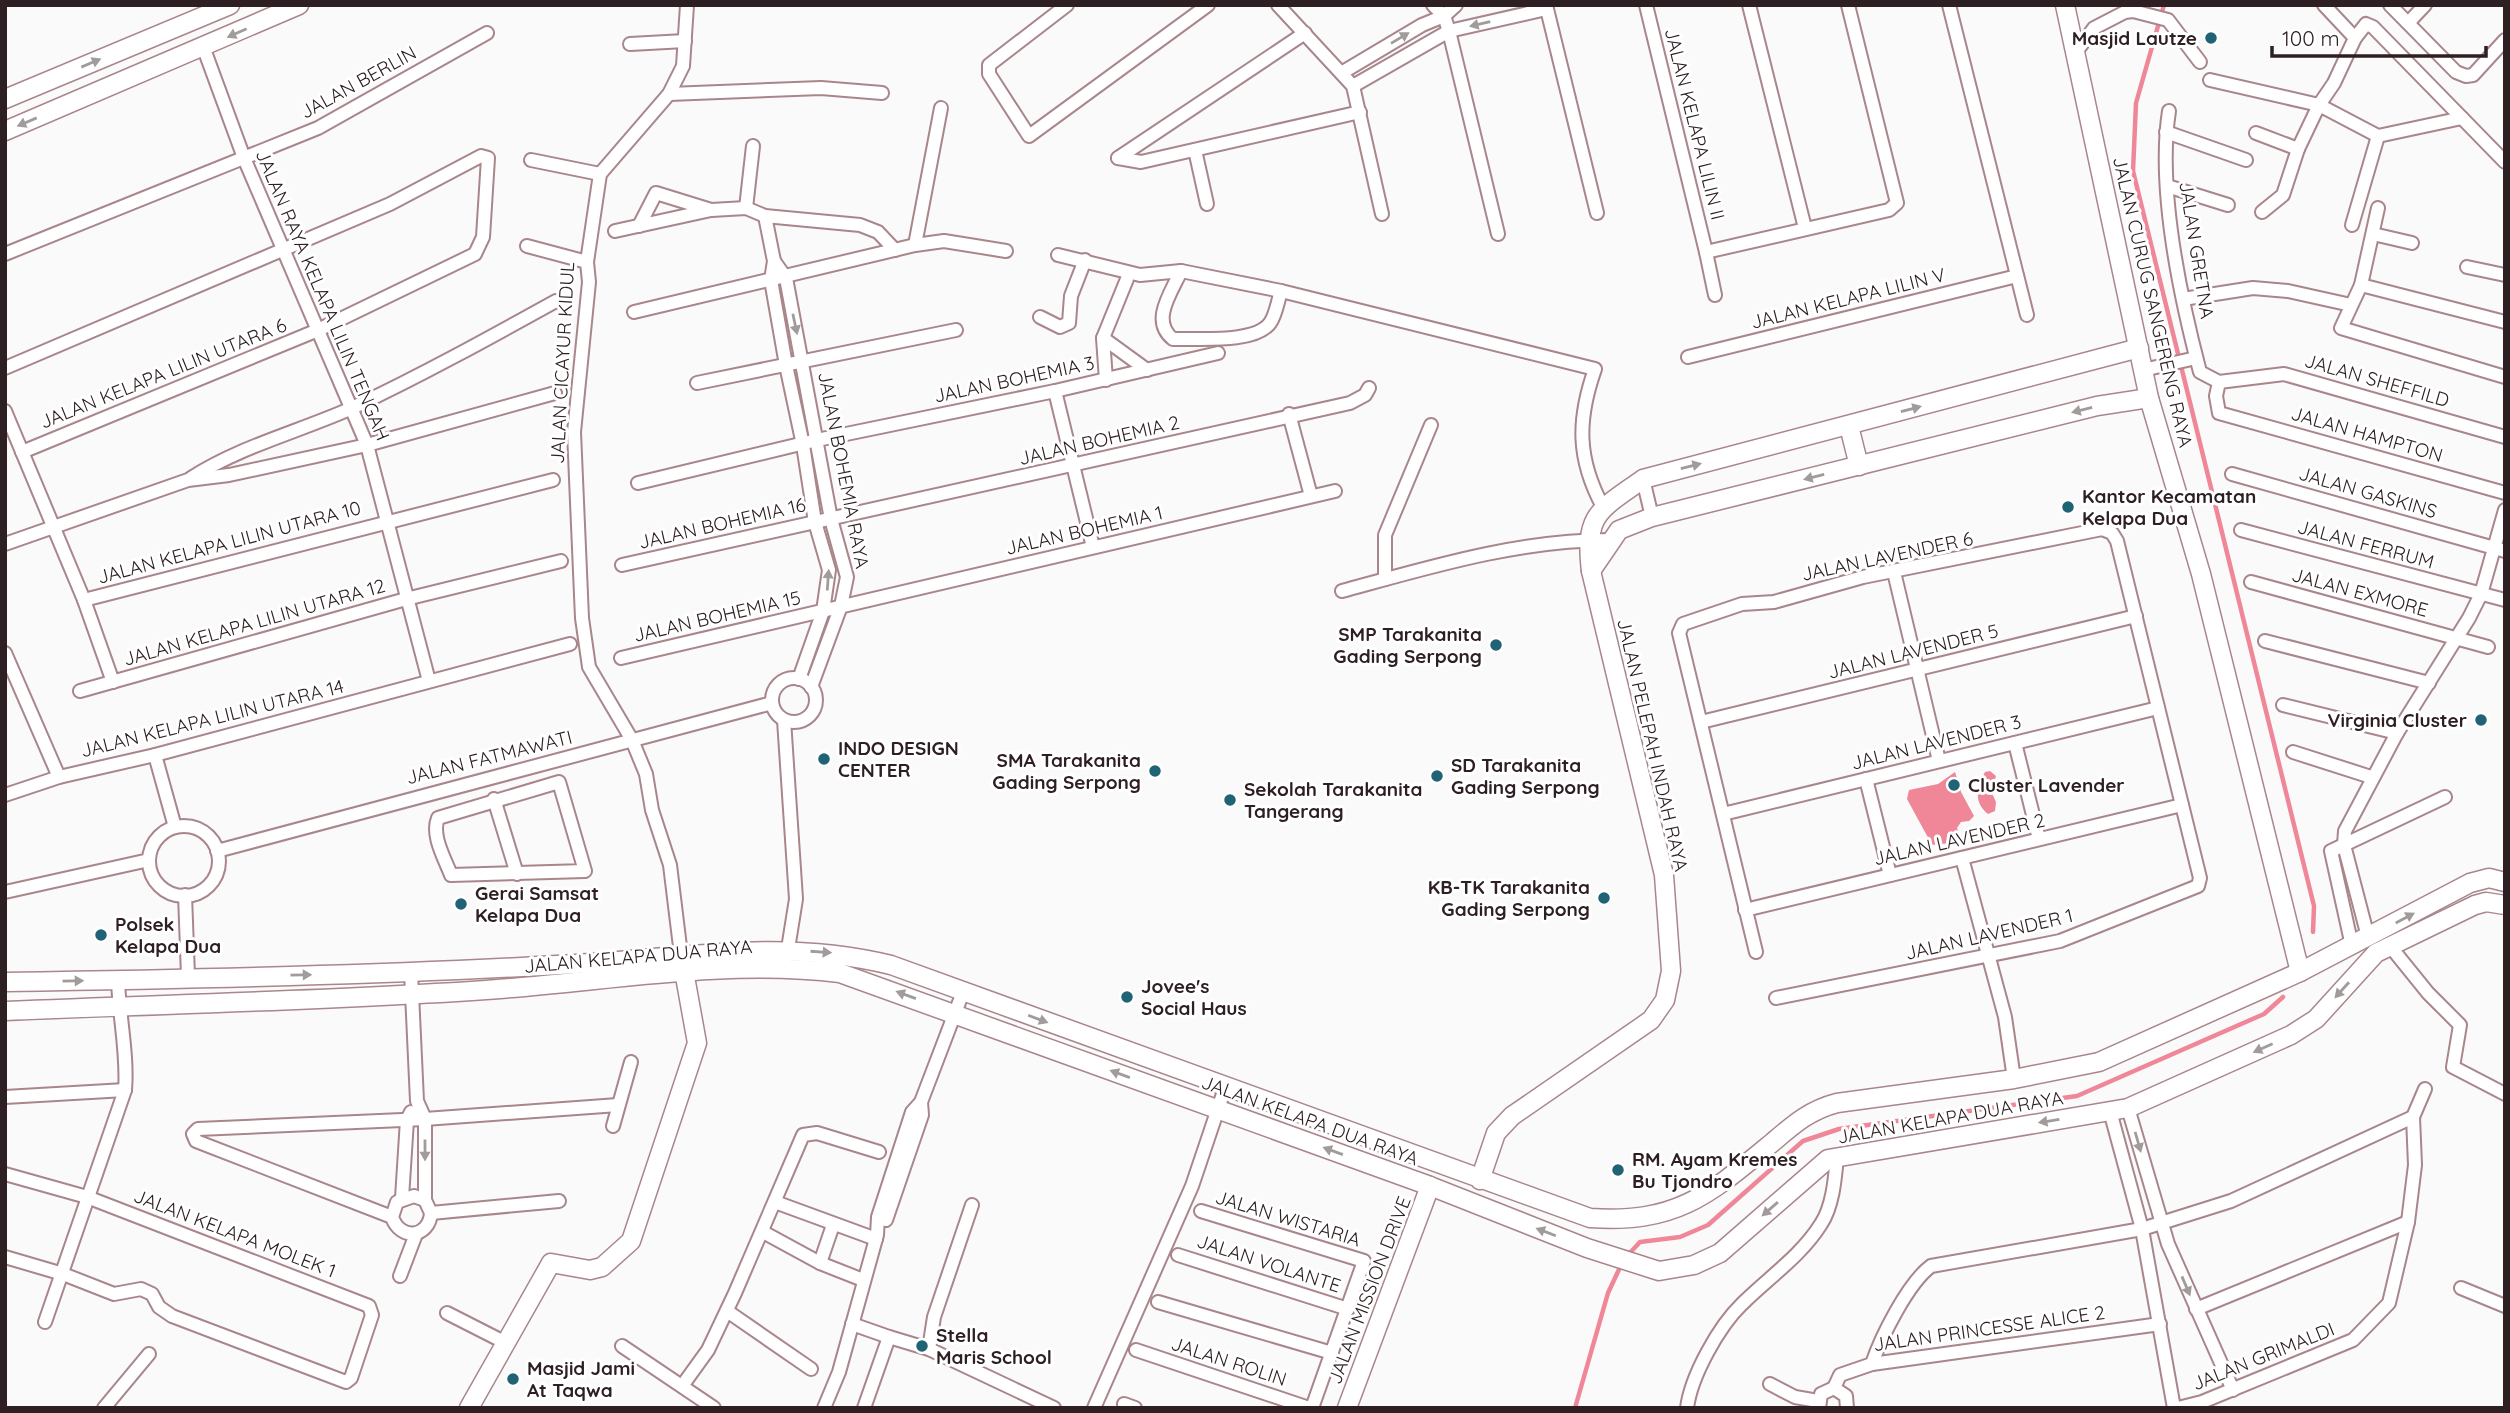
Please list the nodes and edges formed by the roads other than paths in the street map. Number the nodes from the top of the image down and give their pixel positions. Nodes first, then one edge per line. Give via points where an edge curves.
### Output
1 (229, 5) edge
2 (299, 5) edge
3 (687, 5) edge
4 (1067, 5) edge
5 (1208, 5) edge
6 (1278, 5) edge
7 (1433, 5) edge
8 (1456, 5) edge
9 (1646, 5) edge
10 (1749, 5) edge
11 (1848, 5) edge
12 (1949, 5) edge
13 (2064, 5) edge
14 (2324, 5) edge
15 (2390, 5) edge
16 (2426, 5) edge
17 (1546, 7) edge
18 (2138, 10) edge
19 (1444, 16) junction
20 (2408, 23) junction
21 (1449, 31) junction
22 (487, 33) dead end
23 (1305, 33) junction
24 (2355, 38) junction
25 (2505, 40) edge
26 (685, 41) junction
27 (630, 44) dead end
28 (204, 48) junction
29 (2076, 52) junction
30 (2200, 62) dead end
31 (1343, 72) junction
32 (2210, 80) dead end
33 (1353, 86) junction
34 (883, 93) dead end
35 (669, 94) junction
36 (5, 99) edge
37 (2319, 105) junction
38 (941, 108) dead end
39 (2169, 111) dead end
40 (1360, 112) junction
41 (2462, 118) junction
42 (5, 131) edge
43 (2166, 132) junction
44 (2256, 132) dead end
45 (2378, 136) junction
46 (753, 146) dead end
47 (2298, 149) junction
48 (1195, 150) junction
49 (244, 158) junction
50 (531, 160) dead end
51 (2246, 160) dead end
52 (2505, 162) edge
53 (600, 174) junction
54 (2167, 186) junction
55 (1207, 205) dead end
56 (2228, 205) dead end
57 (746, 208) junction
58 (2378, 208) dead end
59 (711, 210) junction
60 (2262, 212) dead end
61 (1597, 213) dead end
62 (1382, 214) dead end
63 (765, 216) junction
64 (2352, 225) dead end
65 (639, 226) junction
66 (1805, 228) junction
67 (615, 231) dead end
68 (1498, 234) dead end
69 (2373, 234) junction
70 (2412, 243) dead end
71 (915, 245) junction
72 (527, 246) dead end
73 (285, 250) junction
74 (895, 250) junction
75 (1006, 251) dead end
76 (1706, 252) junction
77 (5, 254) edge
78 (1058, 255) dead end
79 (1085, 260) junction
80 (774, 261) junction
81 (587, 262) junction
82 (2467, 267) dead end
83 (1181, 271) junction
84 (2505, 275) edge
85 (2017, 276) junction
86 (786, 278) junction
87 (1127, 279) dead end
88 (771, 280) junction
89 (2361, 285) junction
90 (1281, 291) junction
91 (1716, 295) dead end
92 (2183, 299) junction
93 (556, 301) dead end
94 (2351, 305) junction
95 (634, 312) dead end
96 (2027, 315) dead end
97 (1040, 317) dead end
98 (2505, 322) edge
99 (318, 330) junction
100 (956, 330) dead end
101 (1103, 338) junction
102 (2139, 348) junction
103 (1218, 353) dead end
104 (1688, 357) dead end
105 (2190, 360) junction
106 (803, 361) junction
107 (786, 365) junction
108 (5, 368) edge
109 (2148, 369) junction
110 (1147, 370) junction
111 (2505, 377) edge
112 (1105, 380) junction
113 (2219, 382) junction
114 (697, 383) dead end
115 (1369, 388) dead end
116 (1055, 391) junction
117 (555, 393) dead end
118 (2149, 398) junction
119 (350, 409) junction
120 (5, 411) edge
121 (1289, 414) junction
122 (1431, 425) dead end
123 (1849, 426) junction
124 (2505, 438) edge
125 (817, 440) junction
126 (803, 445) junction
127 (367, 446) junction
128 (22, 452) junction
129 (1859, 466) junction
130 (1073, 467) junction
131 (2232, 474) dead end
132 (1643, 479) junction
133 (188, 480) junction
134 (552, 480) dead end
135 (638, 483) dead end
136 (1335, 491) dead end
137 (2505, 493) edge
138 (1311, 496) junction
139 (1603, 507) junction
140 (2505, 510) edge
141 (1652, 517) junction
142 (831, 519) junction
143 (384, 521) junction
144 (815, 522) junction
145 (52, 527) junction
146 (2241, 530) dead end
147 (1587, 540) junction
148 (1610, 540) junction
149 (5, 544) edge
150 (1093, 547) junction
151 (2499, 549) edge
152 (561, 561) dead end
153 (622, 565) dead end
154 (1591, 571) junction
155 (1894, 572) junction
156 (1385, 579) junction
157 (2251, 582) dead end
158 (1342, 591) dead end
159 (2481, 594) junction
160 (406, 599) junction
161 (84, 600) junction
162 (2505, 600) edge
163 (841, 606) junction
164 (823, 611) junction
165 (2136, 616) junction
166 (2458, 639) junction
167 (2265, 641) dead end
168 (570, 644) dead end
169 (2488, 647) dead end
170 (5, 653) edge
171 (621, 658) dead end
172 (1917, 670) junction
173 (799, 679) junction
174 (429, 681) junction
175 (113, 682) junction
176 (2428, 683) junction
177 (811, 687) junction
178 (79, 691) dead end
179 (772, 703) junction
180 (2283, 705) dead end
181 (2158, 708) junction
182 (784, 720) junction
183 (1701, 722) junction
184 (2397, 733) junction
185 (632, 740) junction
186 (2015, 743) junction
187 (2293, 752) dead end
188 (155, 755) junction
189 (1939, 761) junction
190 (59, 777) junction
191 (2371, 777) junction
192 (1866, 779) junction
193 (460, 785) junction
194 (5, 795) edge
195 (2445, 797) dead end
196 (494, 799) junction
197 (2182, 805) junction
198 (466, 807) junction
199 (1723, 814) junction
200 (175, 827) junction
201 (2039, 839) junction
202 (2344, 845) junction
203 (217, 851) junction
204 (1962, 858) junction
205 (149, 860) junction
206 (517, 874) junction
207 (1890, 875) junction
208 (2497, 880) edge
209 (5, 892) edge
210 (185, 895) junction
211 (2486, 902) junction
212 (2505, 905) edge
213 (1745, 910) junction
214 (2368, 937) junction
215 (2352, 946) junction
216 (2390, 946) junction
217 (789, 949) junction
218 (1756, 952) dead end
219 (1990, 957) junction
220 (682, 964) junction
221 (411, 972) junction
222 (2300, 972) junction
223 (188, 976) junction
224 (118, 980) junction
225 (5, 982) edge
226 (963, 992) junction
227 (413, 995) junction
228 (1776, 998) dead end
229 (118, 1007) junction
230 (5, 1011) edge
231 (954, 1013) junction
232 (632, 1062) dead end
233 (2014, 1079) junction
234 (1225, 1088) junction
235 (125, 1090) junction
236 (2425, 1090) dead end
237 (2505, 1094) edge
238 (5, 1097) edge
239 (417, 1101) junction
240 (618, 1105) junction
241 (1218, 1110) junction
242 (2119, 1110) junction
243 (2413, 1117) junction
244 (425, 1119) junction
245 (407, 1120) junction
246 (614, 1126) dead end
247 (880, 1152) dead end
248 (1838, 1157) junction
249 (5, 1174) edge
250 (1480, 1180) junction
251 (1430, 1186) junction
252 (87, 1197) junction
253 (402, 1198) junction
254 (425, 1200) junction
255 (559, 1201) dead end
256 (775, 1202) junction
257 (972, 1205) dead end
258 (1201, 1211) dead end
259 (431, 1213) junction
260 (392, 1217) junction
261 (1590, 1218) junction
262 (2161, 1223) junction
263 (2408, 1223) junction
264 (833, 1225) junction
265 (2142, 1229) junction
266 (763, 1232) junction
267 (416, 1234) junction
268 (877, 1237) junction
269 (1583, 1246) junction
270 (1178, 1255) dead end
271 (5, 1257) edge
272 (820, 1263) junction
273 (63, 1274) junction
274 (400, 1276) dead end
275 (863, 1280) junction
276 (2461, 1288) dead end
277 (1158, 1302) dead end
278 (2505, 1306) edge
279 (1348, 1308) junction
280 (2196, 1309) junction
281 (727, 1311) junction
282 (447, 1314) dead end
283 (45, 1321) dead end
284 (852, 1324) junction
285 (2160, 1324) junction
286 (889, 1337) junction
287 (506, 1343) junction
288 (622, 1346) dead end
289 (929, 1349) junction
290 (1136, 1350) dead end
291 (1332, 1353) junction
292 (149, 1354) dead end
293 (1872, 1364) junction
294 (811, 1369) dead end
295 (1770, 1384) dead end
296 (682, 1386) junction
297 (1834, 1388) junction
298 (2233, 1390) junction
299 (2219, 1402) edge
300 (1819, 1404) edge
301 (2182, 1407) edge
302 (104, 1408) edge
303 (469, 1408) edge
304 (714, 1408) edge
305 (824, 1408) edge
306 (864, 1408) edge
307 (1054, 1408) edge
308 (1094, 1408) edge
309 (1311, 1408) edge
310 (1347, 1408) edge
311 (1687, 1408) edge
312 (1847, 1408) edge

36 -> 1 main road
2 -> 28 main road
3 - 26 street
4 - 5 street via 989,65 989,74 1029,136
6 - 23 street
7 - 19 street
8 - 19 street
9 - 76 street, JALAN KELAPA LILIN II
10 - 66 street
11 - 66 street via 1897,203 1889,210
12 - 85 street
13 - 29 main road, JALAN CURUG SANGERENG RAYA
14 - 24 street
15 - 20 street
16 - 20 street
17 -> 21 street
17 - 61 street
18 - 29 street via 2094,28
18 - 30 street via 2168,20
19 - 21 street
31 -> 19 street
20 - 25 street via 2456,72 2466,76 2473,75
21 - 33 street
21 - 68 street
22 - 49 street, JALAN BERLIN via 318,128
23 - 31 street
23 - 48 street via 1118,158 1141,162
24 - 37 street
24 - 41 street via 2366,24 2373,27
26 - 27 street
26 - 35 street via 683,66
28 -> 42 main road
28 - 49 street, JALAN RAYA KELAPA LILIN TENGAH
29 - 102 main road, JALAN CURUG SANGERENG RAYA
31 - 33 street
32 - 37 street
33 - 40 street
34 - 35 street via 821,88
35 - 53 street
37 - 45 street
37 - 47 street
38 - 71 street
39 - 43 street, JALAN GRETNA
40 - 48 street
40 - 62 street
41 - 45 street
41 - 52 street
43 - 51 street
43 - 54 street, JALAN GRETNA
44 - 47 street
45 - 64 street
46 - 57 street
47 - 60 street via 2283,195
48 - 55 street
49 - 73 street, JALAN RAYA KELAPA LILIN TENGAH
49 - 77 street, JALAN BERLIN
50 - 53 street
53 - 81 street, JALAN CICAYUR KIDUL
54 - 56 street
54 - 92 street, JALAN GRETNA
57 - 59 street
57 - 63 street
58 - 69 street
59 - 65 street
59 - 65 street via 656,193
63 - 74 street via 860,225 878,232
63 - 80 street, JALAN BOHEMIA RAYA
65 - 67 street
66 - 76 street
69 - 70 street
69 - 89 street
71 - 74 street
71 - 75 street via 944,241
72 - 81 street
73 - 99 street, JALAN RAYA KELAPA LILIN TENGAH
73 - 99 street, JALAN KELAPA LILIN UTARA 6 via 390,204 481,156 488,158 483,237 475,254
73 - 108 street
74 - 86 street
76 - 91 street, JALAN KELAPA LILIN II
78 - 79 street
79 - 83 street via 1140,275
79 - 97 street via 1071,296 1069,323 1060,327
80 - 86 street, JALAN BOHEMIA RAYA
80 - 88 street, JALAN BOHEMIA RAYA
81 - 185 street, JALAN CICAYUR KIDUL via 588,294 573,432 582,618 589,667
82 - 84 street
83 - 90 street
83 - 90 street via 1161,318 1173,339 1259,332 1271,322
85 - 96 street
85 - 104 street, JALAN KELAPA LILIN V
86 - 88 street
86 -> 106 street, JALAN BOHEMIA RAYA
87 - 101 street
88 - 95 street
88 - 107 street, JALAN BOHEMIA RAYA
89 - 94 street
89 - 98 street
90 - 139 street via 1595,369 1581,420 1587,476
92 - 94 street via 2253,288
92 - 105 street, JALAN GRETNA
93 - 119 street
94 - 111 street via 2341,328
99 - 119 street, JALAN RAYA KELAPA LILIN TENGAH
99 - 128 street, JALAN KELAPA LILIN UTARA 6
100 - 106 street
101 - 110 street
101 - 112 street
102 - 109 main road, JALAN CURUG SANGERENG RAYA
123 -> 102 main road
103 - 110 street, JALAN BOHEMIA 3
105 - 109 street
105 - 113 street via 2200,372
106 - 107 street
106 - 125 street, JALAN BOHEMIA RAYA
107 - 114 street
107 - 126 street, JALAN BOHEMIA RAYA
109 - 118 main road, JALAN CURUG SANGERENG RAYA
110 - 112 street, JALAN BOHEMIA 3
112 - 116 street, JALAN BOHEMIA 3
113 - 124 street, JALAN SHEFFILD via 2284,374
113 - 137 street, JALAN HAMPTON via 2220,413
115 - 121 street, JALAN BOHEMIA 2 via 1350,403
116 - 125 street, JALAN BOHEMIA 3
116 - 130 street
117 - 127 street
118 -> 129 main road via 2097,406
118 - 222 main road, JALAN CURUG SANGERENG RAYA via 2201,574
119 - 127 street, JALAN RAYA KELAPA LILIN TENGAH
119 - 133 street via 223,457
120 - 128 street, JALAN KELAPA LILIN UTARA 12
121 - 130 street, JALAN BOHEMIA 2
121 - 138 street
122 - 156 street via 1385,534
123 - 129 main road
132 -> 123 main road
125 - 126 street, JALAN BOHEMIA 3
125 - 142 street, JALAN BOHEMIA RAYA
126 - 135 street, JALAN BOHEMIA 3
126 - 144 street, JALAN BOHEMIA RAYA
127 - 133 street
127 - 143 street, JALAN RAYA KELAPA LILIN TENGAH
128 - 145 street, JALAN KELAPA LILIN UTARA 12
129 -> 141 main road
130 - 142 street, JALAN BOHEMIA 2
130 - 150 street
131 - 151 street, JALAN GASKINS
132 - 139 main road
132 - 141 street
133 - 145 street
134 - 143 street, JALAN KELAPA LILIN UTARA 10
136 - 138 street, JALAN BOHEMIA 1
138 - 150 street, JALAN BOHEMIA 1
139 - 147 main road
140 - 151 street
141 - 148 main road via 1619,530
142 - 144 street, JALAN BOHEMIA 16
142 - 163 street, JALAN BOHEMIA RAYA via 847,577
143 - 160 street, JALAN RAYA KELAPA LILIN TENGAH
143 - 161 street, JALAN KELAPA LILIN UTARA 10
144 - 153 street, JALAN BOHEMIA 16
164 -> 144 street, JALAN BOHEMIA RAYA via 829,570
145 - 149 street
145 - 161 street, JALAN KELAPA LILIN UTARA 12
146 - 159 street, JALAN FERRUM
147 - 148 street
147 - 154 main road, JALAN PELEPAH INDAH RAYA
147 - 156 street via 1474,556
148 - 154 main road
150 - 163 street, JALAN BOHEMIA 1
151 - 159 street
152 - 160 street, JALAN KELAPA LILIN UTARA 12
154 - 250 main road, JALAN PELEPAH INDAH RAYA via 1664,875 1671,971 1665,1000 1651,1020 1504,1124 1496,1133
155 - 165 street, JALAN LAVENDER 6 via 2102,529 2117,541
155 - 172 street
155 - 183 street, JALAN LAVENDER 6 via 1774,601 1742,604 1683,624 1679,633
156 - 158 street
157 - 166 street, JALAN EXMORE
159 - 162 street, JALAN FERRUM
159 - 166 street
160 - 174 street, JALAN RAYA KELAPA LILIN TENGAH
160 - 175 street, JALAN KELAPA LILIN UTARA 12
161 - 175 street, JALAN KELAPA LILIN UTARA 12
163 - 164 street, JALAN BOHEMIA 1
163 - 177 street, JALAN BOHEMIA RAYA
164 - 171 street, JALAN BOHEMIA 15
164 - 173 street, JALAN BOHEMIA RAYA
165 - 172 street, JALAN LAVENDER 5
165 - 181 street
166 - 169 street, JALAN EXMORE
166 - 176 street
167 - 176 street
168 - 174 street, JALAN KELAPA LILIN UTARA 14
170 - 190 street
172 - 183 street, JALAN LAVENDER 5
172 - 189 street
173 - 177 street
173 - 179 street via 779,684
174 - 188 street, JALAN KELAPA LILIN UTARA 14
175 - 178 street, JALAN KELAPA LILIN UTARA 12
176 - 184 street
177 - 182 street via 816,701 811,714 799,721
179 - 182 street
179 - 185 street, JALAN FATMAWATI
180 - 184 street
181 - 186 street, JALAN LAVENDER 3
181 - 197 street
182 - 217 street via 796,900
183 - 199 street
184 - 191 street
185 - 193 street, JALAN FATMAWATI
185 - 220 street, JALAN CICAYUR KIDUL via 646,774 670,865
186 - 189 street, JALAN LAVENDER 3
186 - 201 street
187 - 191 street
188 - 190 street, JALAN KELAPA LILIN UTARA 14
188 - 200 street
189 - 192 street, JALAN LAVENDER 3
190 - 194 street, JALAN KELAPA LILIN UTARA 14
191 - 202 street via 2345,831
192 - 199 street, JALAN LAVENDER 3
192 - 207 street
193 - 198 street
193 - 203 street, JALAN FATMAWATI
195 - 202 street
196 - 198 street
196 - 206 street
196 - 206 street via 559,782 585,871
197 - 201 street, JALAN LAVENDER 2
197 - 219 street, JALAN LAVENDER 1 via 2200,880 2192,890 2060,941
198 - 206 street via 438,817 435,826 451,874
199 - 213 street
200 - 203 street via 201,831
200 - 205 street via 156,839
201 - 204 street, JALAN LAVENDER 2
202 - 214 street
202 - 215 street via 2331,851
203 - 210 street via 215,877 202,890
204 - 207 street, JALAN LAVENDER 2
204 - 219 street
205 - 209 street
205 - 210 street via 156,881 174,894
207 - 213 street, JALAN LAVENDER 2
208 - 211 main road
214 -> 208 main road, JALAN KELAPA DUA RAYA via 2470,883
210 - 223 street
211 - 212 main road
211 - 216 main road, JALAN KELAPA DUA RAYA
213 - 218 street
214 - 215 main road, JALAN KELAPA DUA RAYA
215 - 222 main road, JALAN KELAPA DUA RAYA
216 - 237 street via 2460,1025 2453,1067
216 -> 242 main road, JALAN KELAPA DUA RAYA via 2376,953 2306,1027
217 - 220 main road, JALAN KELAPA DUA RAYA via 739,949
217 -> 226 main road, JALAN KELAPA DUA RAYA via 846,954 891,965
219 - 228 street, JALAN LAVENDER 1
219 - 233 street
220 - 221 main road, JALAN KELAPA DUA RAYA
220 - 227 main road, JALAN KELAPA DUA RAYA
231 -> 220 main road, JALAN KELAPA DUA RAYA via 839,973
220 - 287 main road via 697,1043 631,1241 601,1267 590,1270 551,1263
223 -> 221 main road, JALAN KELAPA DUA RAYA
221 - 227 street
222 - 233 main road, JALAN KELAPA DUA RAYA via 2099,1062
223 - 224 main road, JALAN KELAPA DUA RAYA
225 -> 224 main road, JALAN KELAPA DUA RAYA
224 - 229 street
226 - 231 street
226 -> 234 main road, JALAN KELAPA DUA RAYA
227 - 229 main road, JALAN KELAPA DUA RAYA
227 - 239 street
229 - 230 main road, JALAN KELAPA DUA RAYA
229 - 235 street
241 -> 231 main road, JALAN KELAPA DUA RAYA
231 - 268 street via 921,1102 912,1112 878,1217
232 - 240 street
233 - 261 main road, JALAN KELAPA DUA RAYA via 1813,1109 1691,1204 1621,1220
234 - 241 street
234 - 250 main road, JALAN KELAPA DUA RAYA
235 - 238 street
235 - 252 street
236 - 243 street
239 - 244 street
239 - 245 street
240 - 244 street
240 - 246 street
251 -> 241 main road, JALAN KELAPA DUA RAYA
241 - 308 street via 1182,1209
242 -> 248 main road, JALAN KELAPA DUA RAYA
242 -> 262 street
242 - 265 street
243 - 262 street via 2231,1201
243 - 263 street via 2415,1165
244 - 245 street
244 -> 254 street
245 - 253 street
245 - 260 street via 198,1129 193,1134 196,1141
247 - 256 street via 817,1133 803,1135
248 -> 269 main road, JALAN KELAPA DUA RAYA via 1828,1159 1720,1253 1694,1265 1659,1271
248 - 311 street via 1822,1223 1779,1272 1740,1305 1705,1356
249 - 252 street, JALAN KELAPA MOLEK 1
250 - 261 main road, JALAN KELAPA DUA RAYA
269 -> 251 main road, JALAN KELAPA DUA RAYA
251 - 310 main road, JALAN MISSION DRIVE
252 - 273 street
252 - 273 street, JALAN KELAPA MOLEK 1 via 369,1306 372,1315 346,1382 172,1317 152,1294 141,1289 114,1294
253 - 254 street via 414,1195
253 - 260 street
254 - 259 street
255 - 259 street
256 - 264 street
256 - 266 street
257 - 289 street via 933,1317
258 - 279 street, JALAN WISTARIA via 1364,1261
259 - 267 street via 428,1227
260 - 267 street via 400,1231
261 - 269 main road
262 - 265 street
262 -> 280 street
263 - 280 street
263 - 298 street, JALAN GRIMALDI via 2389,1303 2353,1340
264 - 268 street
264 - 272 street
265 - 285 street
265 - 293 street via 1931,1266 1879,1343
266 - 272 street
266 - 281 street
267 - 274 street
268 - 275 street
270 - 279 street, JALAN VOLANTE
271 - 273 street
272 - 275 street
273 - 283 street
275 - 284 street
276 - 278 street
277 - 291 street
279 - 291 street
280 - 298 street
281 - 294 street
281 - 296 street via 708,1350
282 - 287 street
284 - 286 street
284 - 305 street
285 - 293 street, JALAN PRINCESSE ALICE 2
285 - 301 street
286 - 289 street
286 - 306 street
287 - 303 main road
288 - 296 street
289 - 307 street
290 - 309 street, JALAN ROLIN
291 - 309 street
292 - 302 street
293 - 297 street, JALAN PRINCESSE ALICE 2 via 1840,1375
295 - 300 street
296 - 304 street
297 - 300 street, JALAN PRINCESSE ALICE 2 via 1821,1394
297 - 312 street via 1846,1396
298 - 299 street, JALAN GRIMALDI
299 - 301 street, JALAN GRIMALDI

